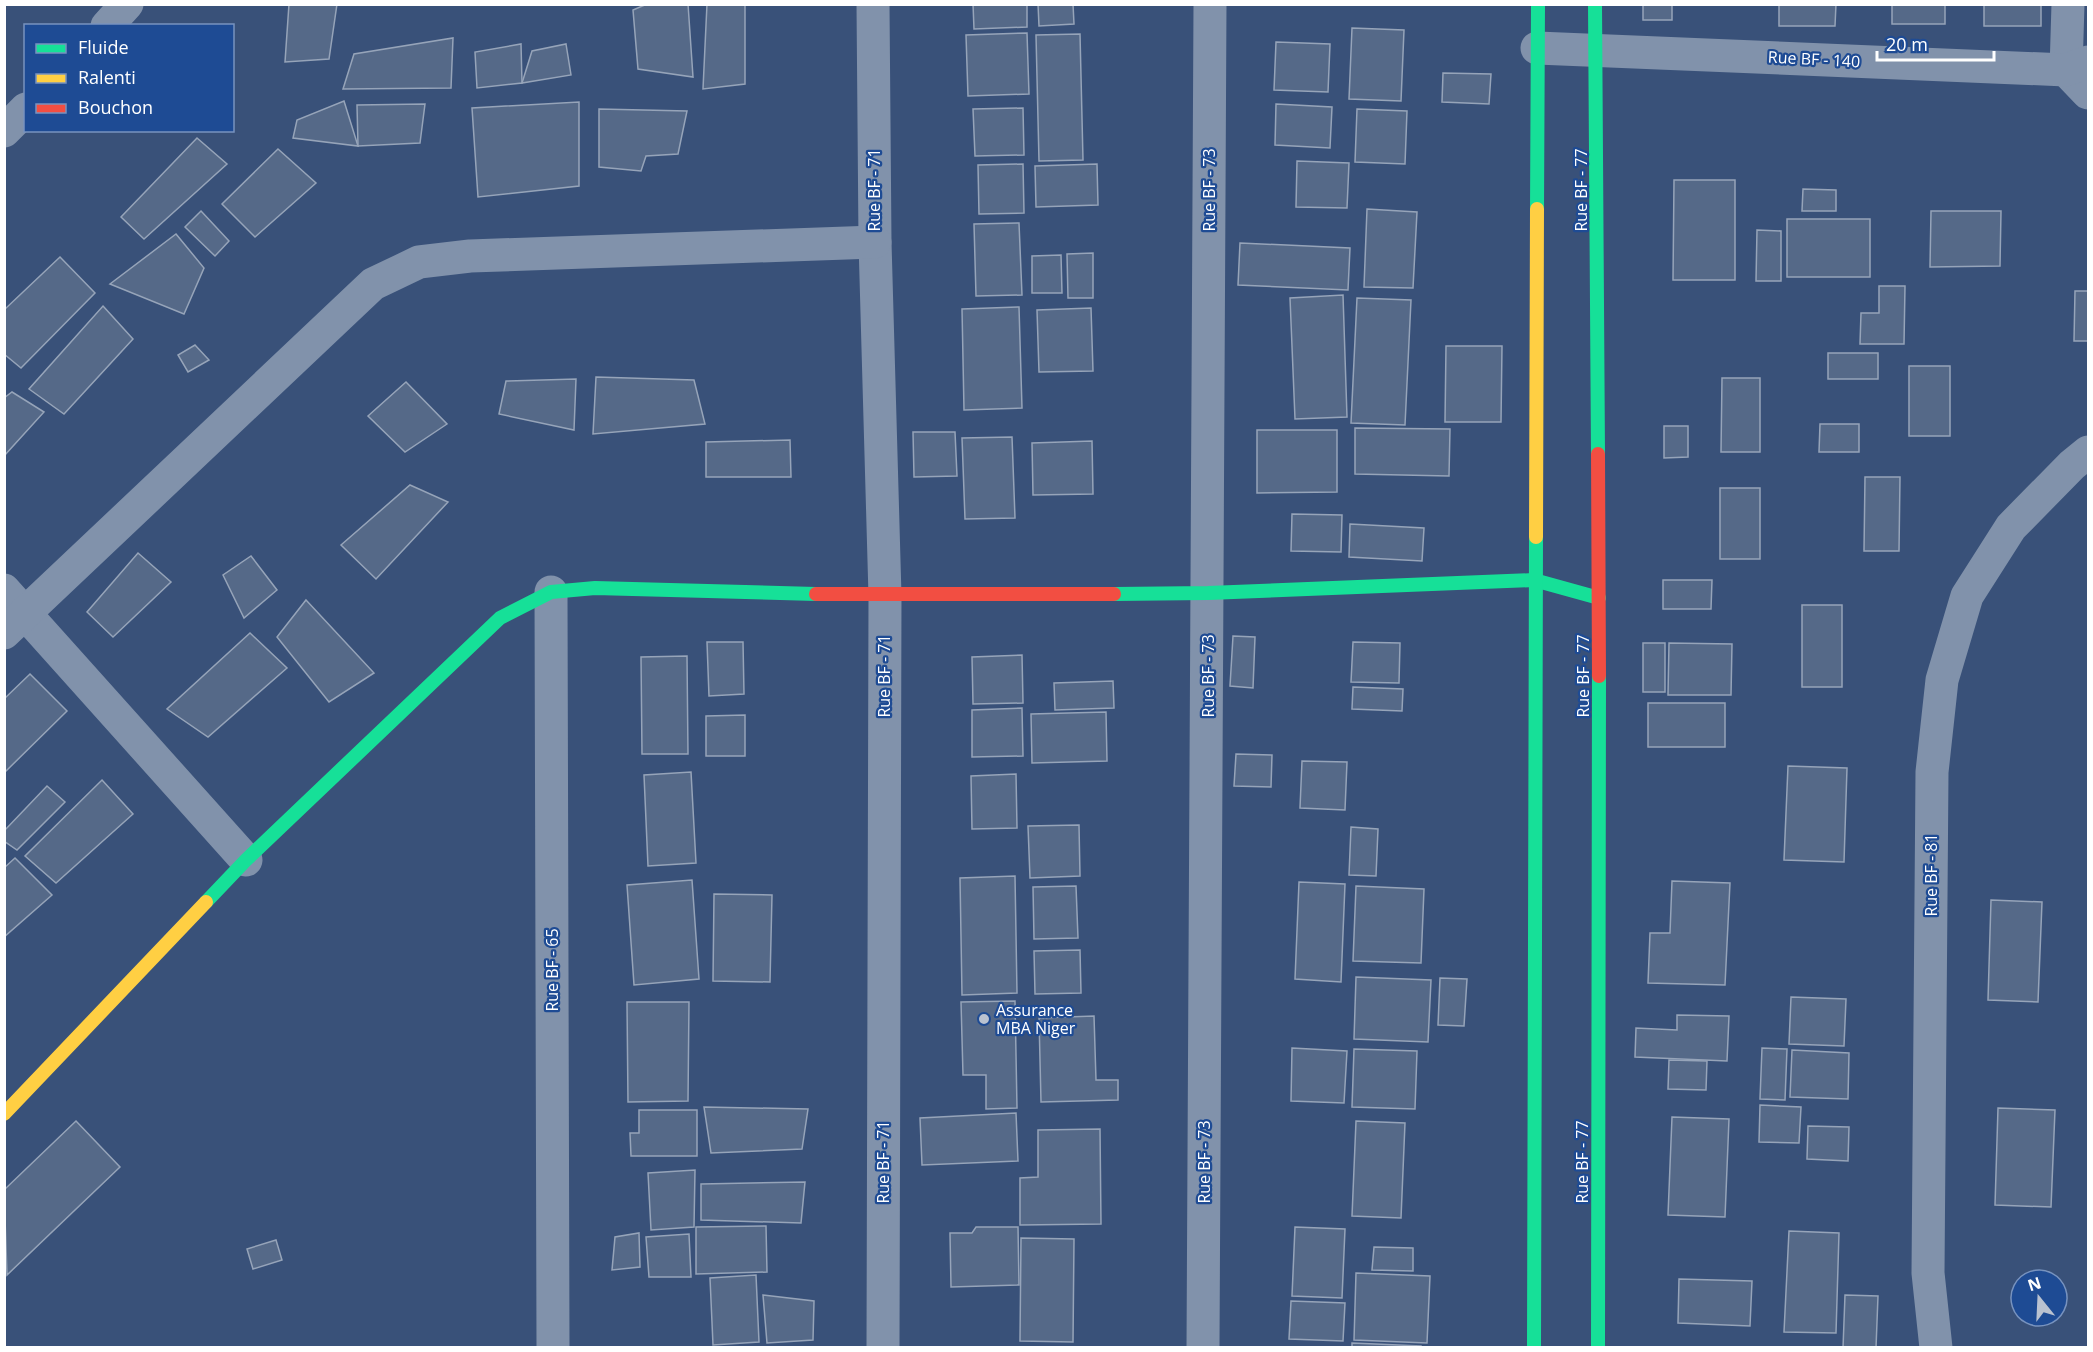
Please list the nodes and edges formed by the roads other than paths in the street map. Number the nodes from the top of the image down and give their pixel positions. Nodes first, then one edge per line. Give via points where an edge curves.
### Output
1 (127, 4) edge
2 (873, 4) edge
3 (1210, 4) edge
4 (1538, 4) edge
5 (1595, 4) edge
6 (2068, 4) edge
7 (109, 24) edge
8 (1538, 48) junction
9 (1596, 49) junction
10 (2081, 75) edge
11 (24, 111) edge
12 (4, 131) edge
13 (875, 243) junction
14 (2088, 452) edge
15 (1534, 580) junction
16 (551, 592) junction
17 (1208, 593) junction
18 (885, 596) junction
19 (1599, 598) junction
20 (12, 612) edge
21 (246, 860) junction
22 (4, 1114) edge
23 (553, 1347) edge
24 (883, 1347) edge
25 (1203, 1347) edge
26 (1534, 1347) edge
27 (1598, 1347) edge
28 (1936, 1347) edge

1 - 7 street
2 - 13 street, Rue BF - 71
3 - 17 street, Rue BF - 73
4 - 8 main road
5 - 9 main road, Rue BF - 77
6 - 10 street
8 - 9 street, Rue BF - 140
8 - 15 main road
9 - 10 street, Rue BF - 140
9 - 19 main road, Rue BF - 77
11 - 12 street
13 - 18 street, Rue BF - 71
13 - 20 street via 470,256 419,262 373,284
14 - 28 street, Rue BF - 81 via 2011,527 1967,596 1942,680 1932,772 1928,1273
15 - 17 main road
15 - 19 main road
15 - 26 main road
16 - 18 main road via 595,588
16 - 21 main road via 500,618
16 - 23 street, Rue BF - 65
17 - 18 main road
17 - 25 street, Rue BF - 73
18 - 24 street, Rue BF - 71
19 - 27 main road, Rue BF - 77
20 - 21 street
21 - 22 main road

